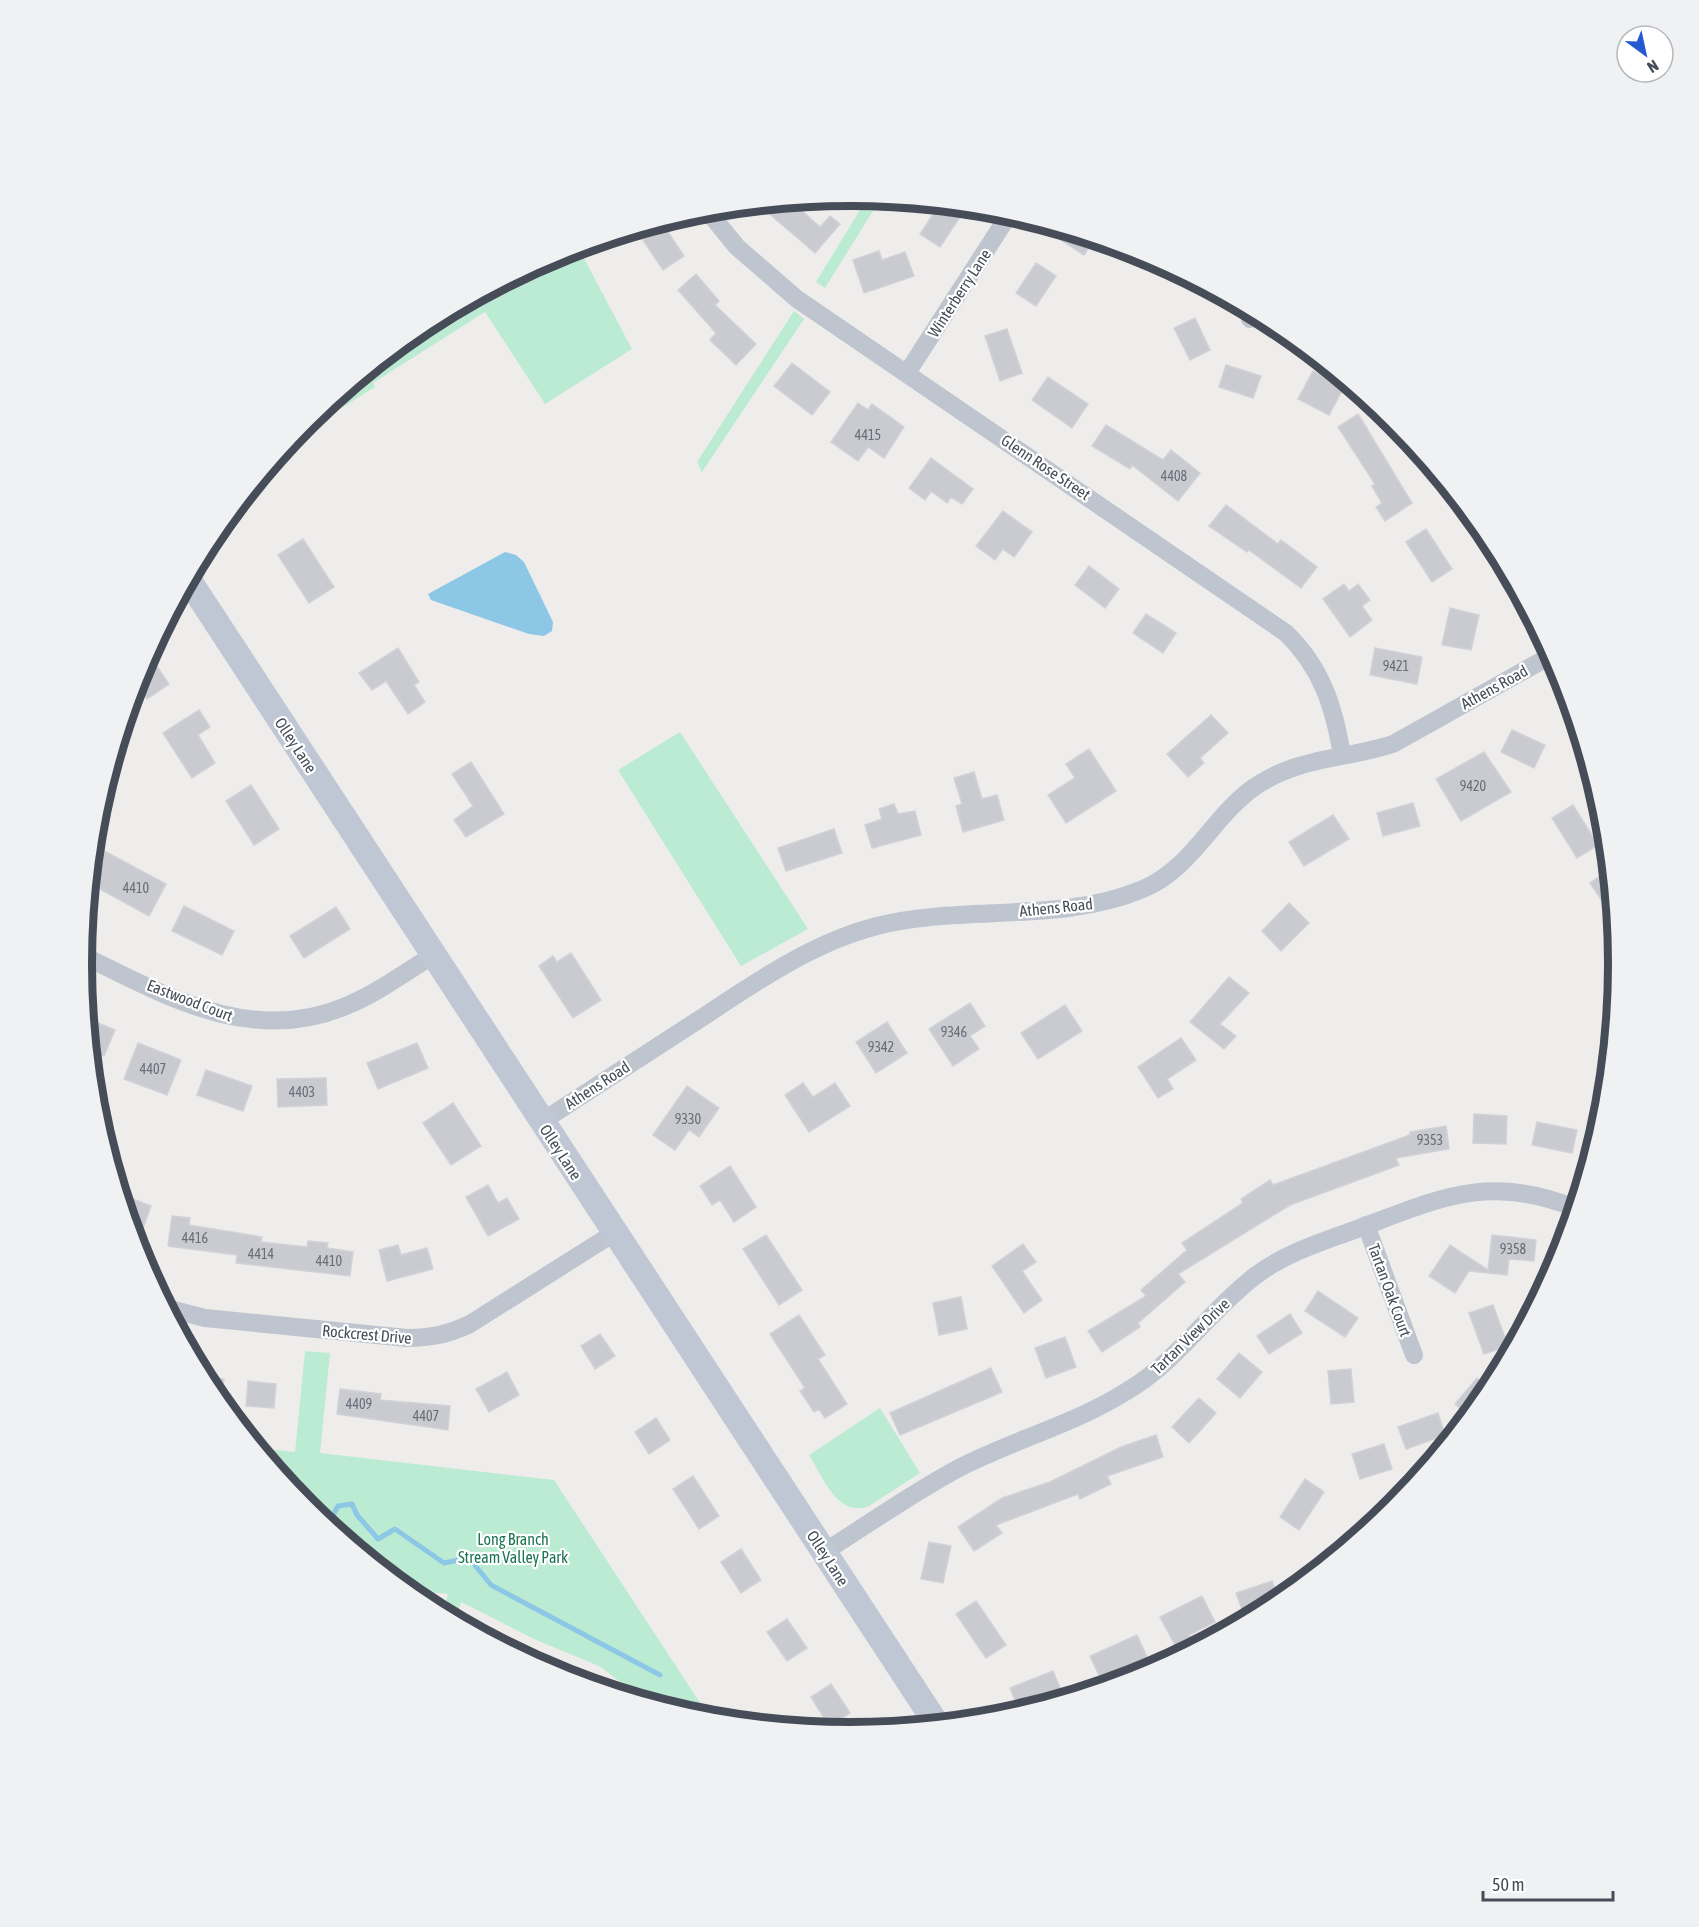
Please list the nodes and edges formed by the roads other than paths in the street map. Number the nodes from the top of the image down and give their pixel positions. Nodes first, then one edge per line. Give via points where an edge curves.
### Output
1 (713, 218) edge
2 (1004, 222) edge
3 (908, 373) junction
4 (192, 586) edge
5 (1544, 660) edge
6 (1342, 755) junction
7 (432, 956) junction
8 (92, 959) edge
9 (541, 1122) junction
10 (1567, 1205) edge
11 (1366, 1225) junction
12 (614, 1233) junction
13 (176, 1311) edge
14 (1414, 1355) dead end
15 (824, 1552) junction
16 (931, 1717) edge

1 - 3 street, Glenn Rose Street via 737,247 797,299
2 - 3 street, Winterberry Lane
3 - 6 street, Glenn Rose Street via 1286,633 1309,658 1326,688
4 - 7 main road, Olley Lane
5 - 6 street, Athens Road via 1393,744
6 - 9 street, Athens Road via 1293,766 1255,787 1189,858 1144,889 1084,905 904,920 814,950 762,978
7 - 8 street, Eastwood Court via 345,1006 322,1015 277,1023 255,1022 212,1011
7 - 9 main road, Olley Lane
9 - 12 main road, Olley Lane
10 - 11 street, Tartan View Drive via 1530,1193 1466,1192
11 - 14 street, Tartan Oak Court
11 - 15 street, Tartan View Drive via 1305,1248 1257,1275 1226,1300 1163,1365 1126,1392 960,1468
12 - 13 street, Rockcrest Drive via 470,1324 431,1338 205,1318
12 - 15 main road, Olley Lane
15 - 16 main road, Olley Lane

